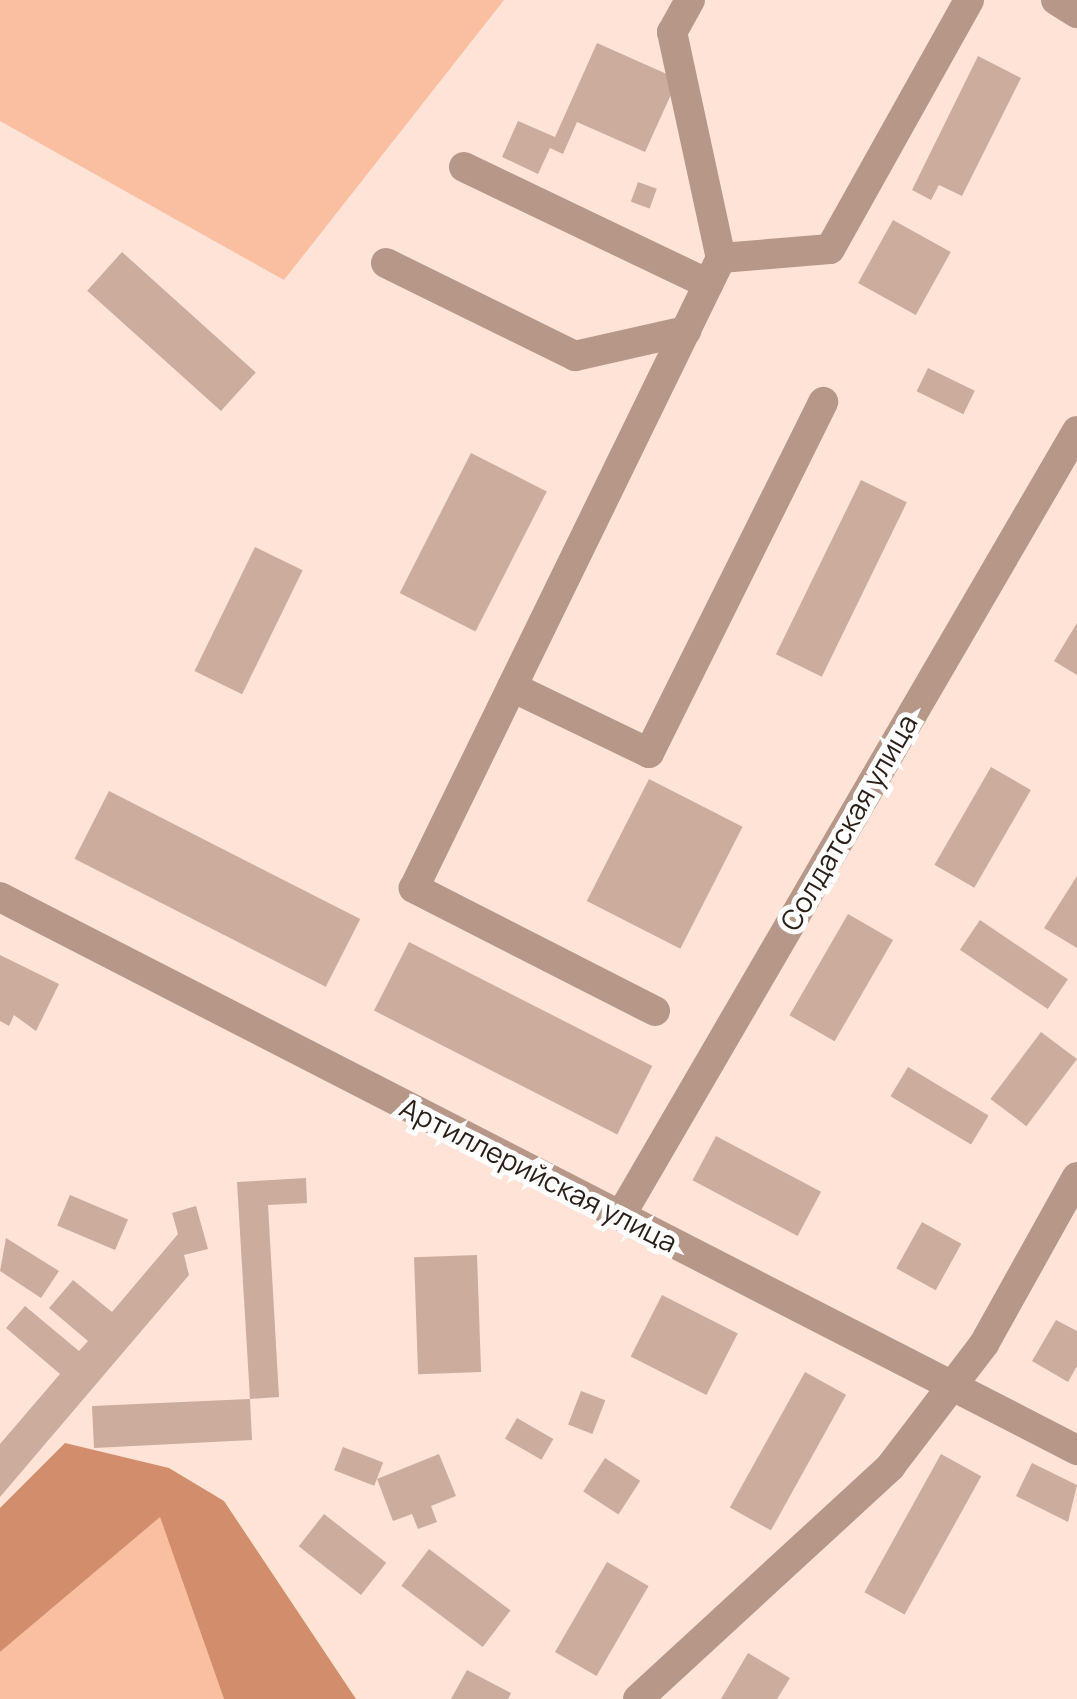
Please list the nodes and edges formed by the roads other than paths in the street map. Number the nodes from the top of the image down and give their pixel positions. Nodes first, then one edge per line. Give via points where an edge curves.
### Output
1 (690, 0) edge
2 (969, 0) edge
3 (1056, 0) edge
4 (1077, 13) edge
5 (464, 168) dead end
6 (386, 263) dead end
7 (715, 271) junction
8 (686, 331) junction
9 (823, 402) dead end
10 (1077, 430) edge
11 (512, 688) junction
12 (0, 897) edge
13 (655, 1011) dead end
14 (1077, 1178) edge
15 (620, 1215) junction
16 (953, 1386) junction
17 (1077, 1450) edge
18 (638, 1699) edge

1 - 7 street via 672,32
2 - 7 street via 830,249
3 - 4 street
5 - 7 street
6 - 8 street via 575,356
7 - 8 street
8 - 11 street
9 - 11 street via 649,753
10 - 15 street, Солдатская улица
11 - 13 street via 414,888
12 - 15 street, Артиллерийская улица
14 - 16 street via 984,1344
15 - 16 street, Артиллерийская улица
16 - 17 street, Артиллерийская улица
16 - 18 street via 890,1468

